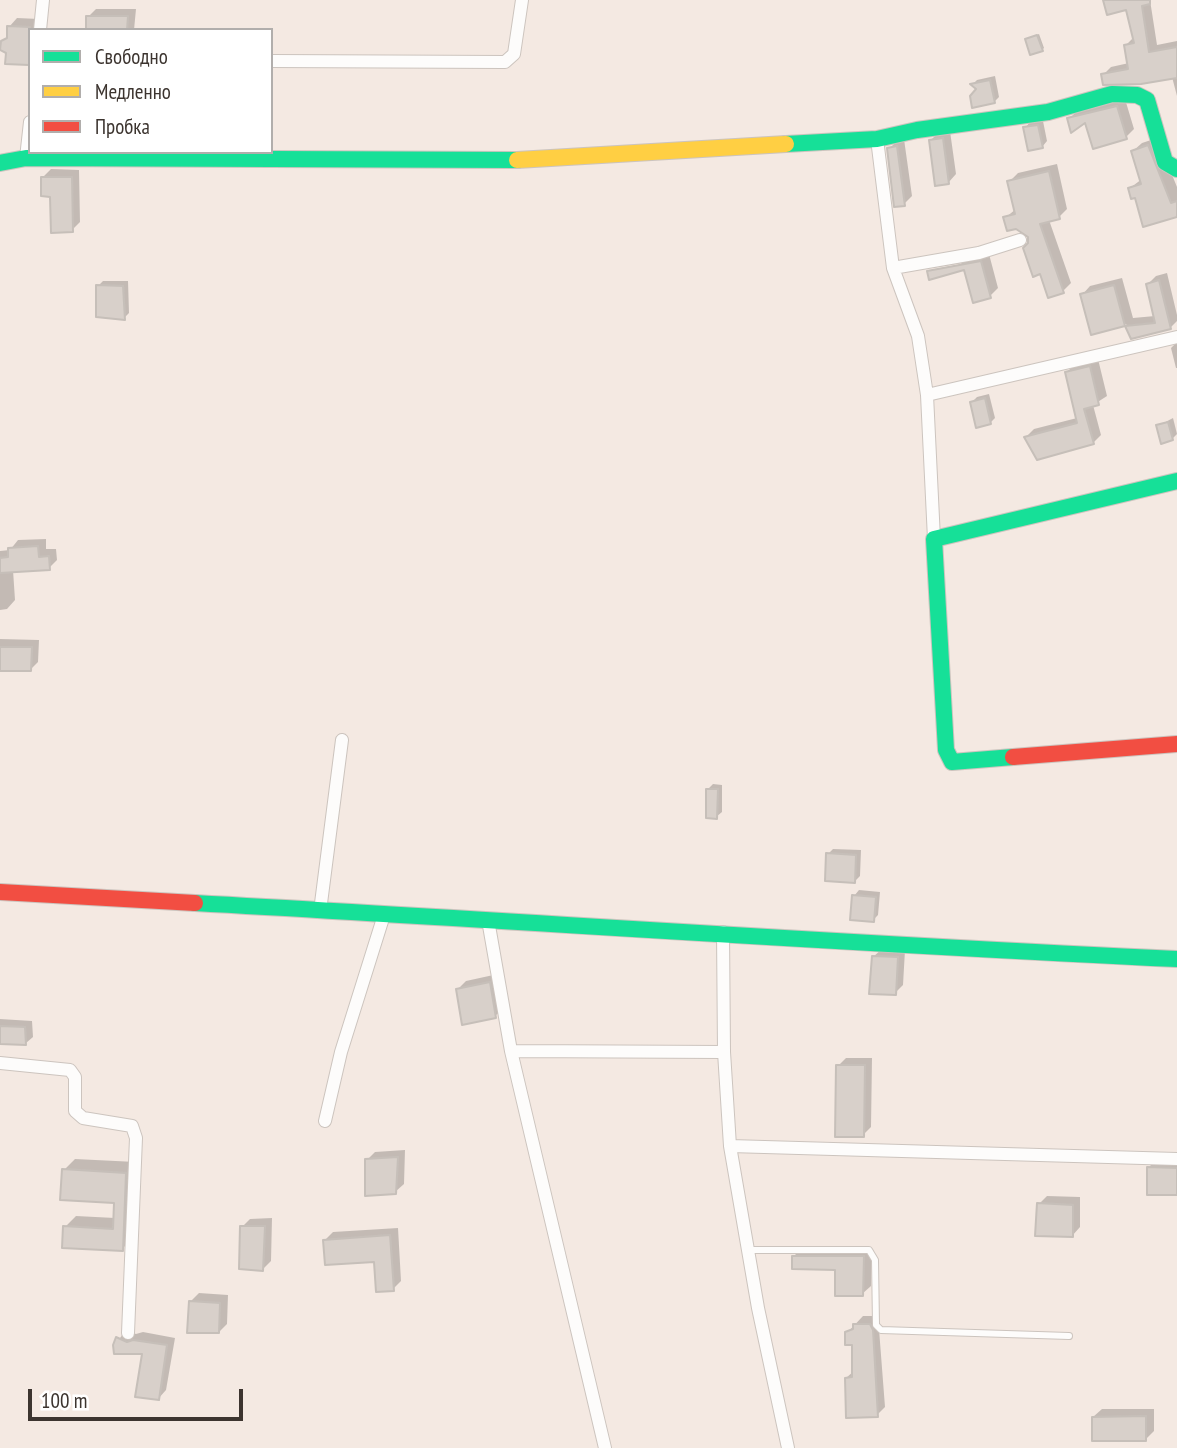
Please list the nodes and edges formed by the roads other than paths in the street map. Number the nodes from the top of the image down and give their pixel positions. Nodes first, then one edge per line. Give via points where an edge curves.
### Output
1 (43, 0) edge
2 (522, 0) edge
3 (40, 28) edge
4 (273, 61) edge
5 (877, 139) junction
6 (28, 140) edge
7 (26, 158) junction
8 (0, 163) edge
9 (1177, 169) edge
10 (1020, 240) dead end
11 (893, 268) junction
12 (1177, 337) edge
13 (927, 395) junction
14 (1177, 481) edge
15 (934, 539) junction
16 (342, 740) dead end
17 (1177, 744) edge
18 (0, 892) edge
19 (320, 911) junction
20 (384, 915) junction
21 (488, 920) junction
22 (723, 932) junction
23 (1177, 959) edge
24 (511, 1051) junction
25 (724, 1052) junction
26 (0, 1063) edge
27 (324, 1121) dead end
28 (730, 1146) junction
29 (1177, 1159) edge
30 (748, 1250) junction
31 (128, 1334) dead end
32 (1069, 1336) dead end
33 (605, 1448) edge
34 (788, 1448) edge

1 - 3 street
2 - 4 street via 514,54 505,62
5 - 7 street via 516,160
5 - 9 street via 1048,113 1112,94 1138,95 1147,100 1165,162
5 - 11 street
6 - 7 street
7 - 8 street
10 - 11 street via 979,253
11 - 13 street via 918,336
12 - 13 street
13 - 15 street
14 - 15 street
15 - 17 street via 941,689 951,762
16 - 19 street
18 - 19 street
19 - 20 street
20 - 21 street
20 - 27 street
21 - 22 street
21 - 24 street
22 - 23 street
22 - 25 street
24 - 25 street
24 - 33 street
25 - 28 street
26 - 31 street via 70,1070 75,1077 75,1111 83,1118 132,1126 136,1138
28 - 29 street
28 - 30 street
30 - 32 lane via 869,1250 875,1260 876,1325 881,1330
30 - 34 street

